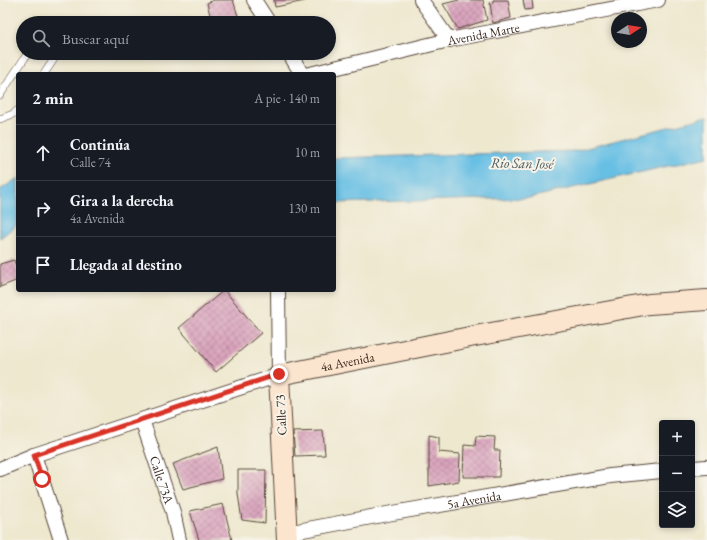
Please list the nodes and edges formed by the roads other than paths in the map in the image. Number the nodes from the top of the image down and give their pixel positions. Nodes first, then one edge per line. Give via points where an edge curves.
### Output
1 (254, 0) edge
2 (421, 0) edge
3 (658, 0) edge
4 (264, 16) edge
5 (449, 40) junction
6 (23, 60) edge
7 (53, 60) edge
8 (293, 60) edge
9 (45, 72) edge
10 (301, 72) edge
11 (318, 72) edge
12 (0, 95) edge
13 (16, 112) edge
14 (0, 119) edge
15 (278, 292) edge
16 (707, 300) edge
17 (279, 374) junction
18 (142, 420) junction
19 (34, 455) junction
20 (707, 467) edge
21 (695, 468) edge
22 (0, 469) edge
23 (659, 471) edge
24 (287, 537) edge
25 (62, 540) edge
26 (179, 540) edge

1 - 4 street
2 - 5 street
3 - 5 street, Avenida Marte
5 - 11 street, Avenida Marte
6 - 12 lane
7 - 9 lane
8 - 10 street
13 - 14 lane
15 - 17 street, Calle 73
16 - 17 street, 4a Avenida via 649,304
17 - 18 street, 4a Avenida
17 - 24 street, Calle 73
18 - 19 street, 4a Avenida
18 - 26 street, Calle 73A via 173,512
19 - 22 street, 4a Avenida
19 - 25 street
20 - 21 street
23 - 24 street, 5a Avenida via 610,476 387,514

